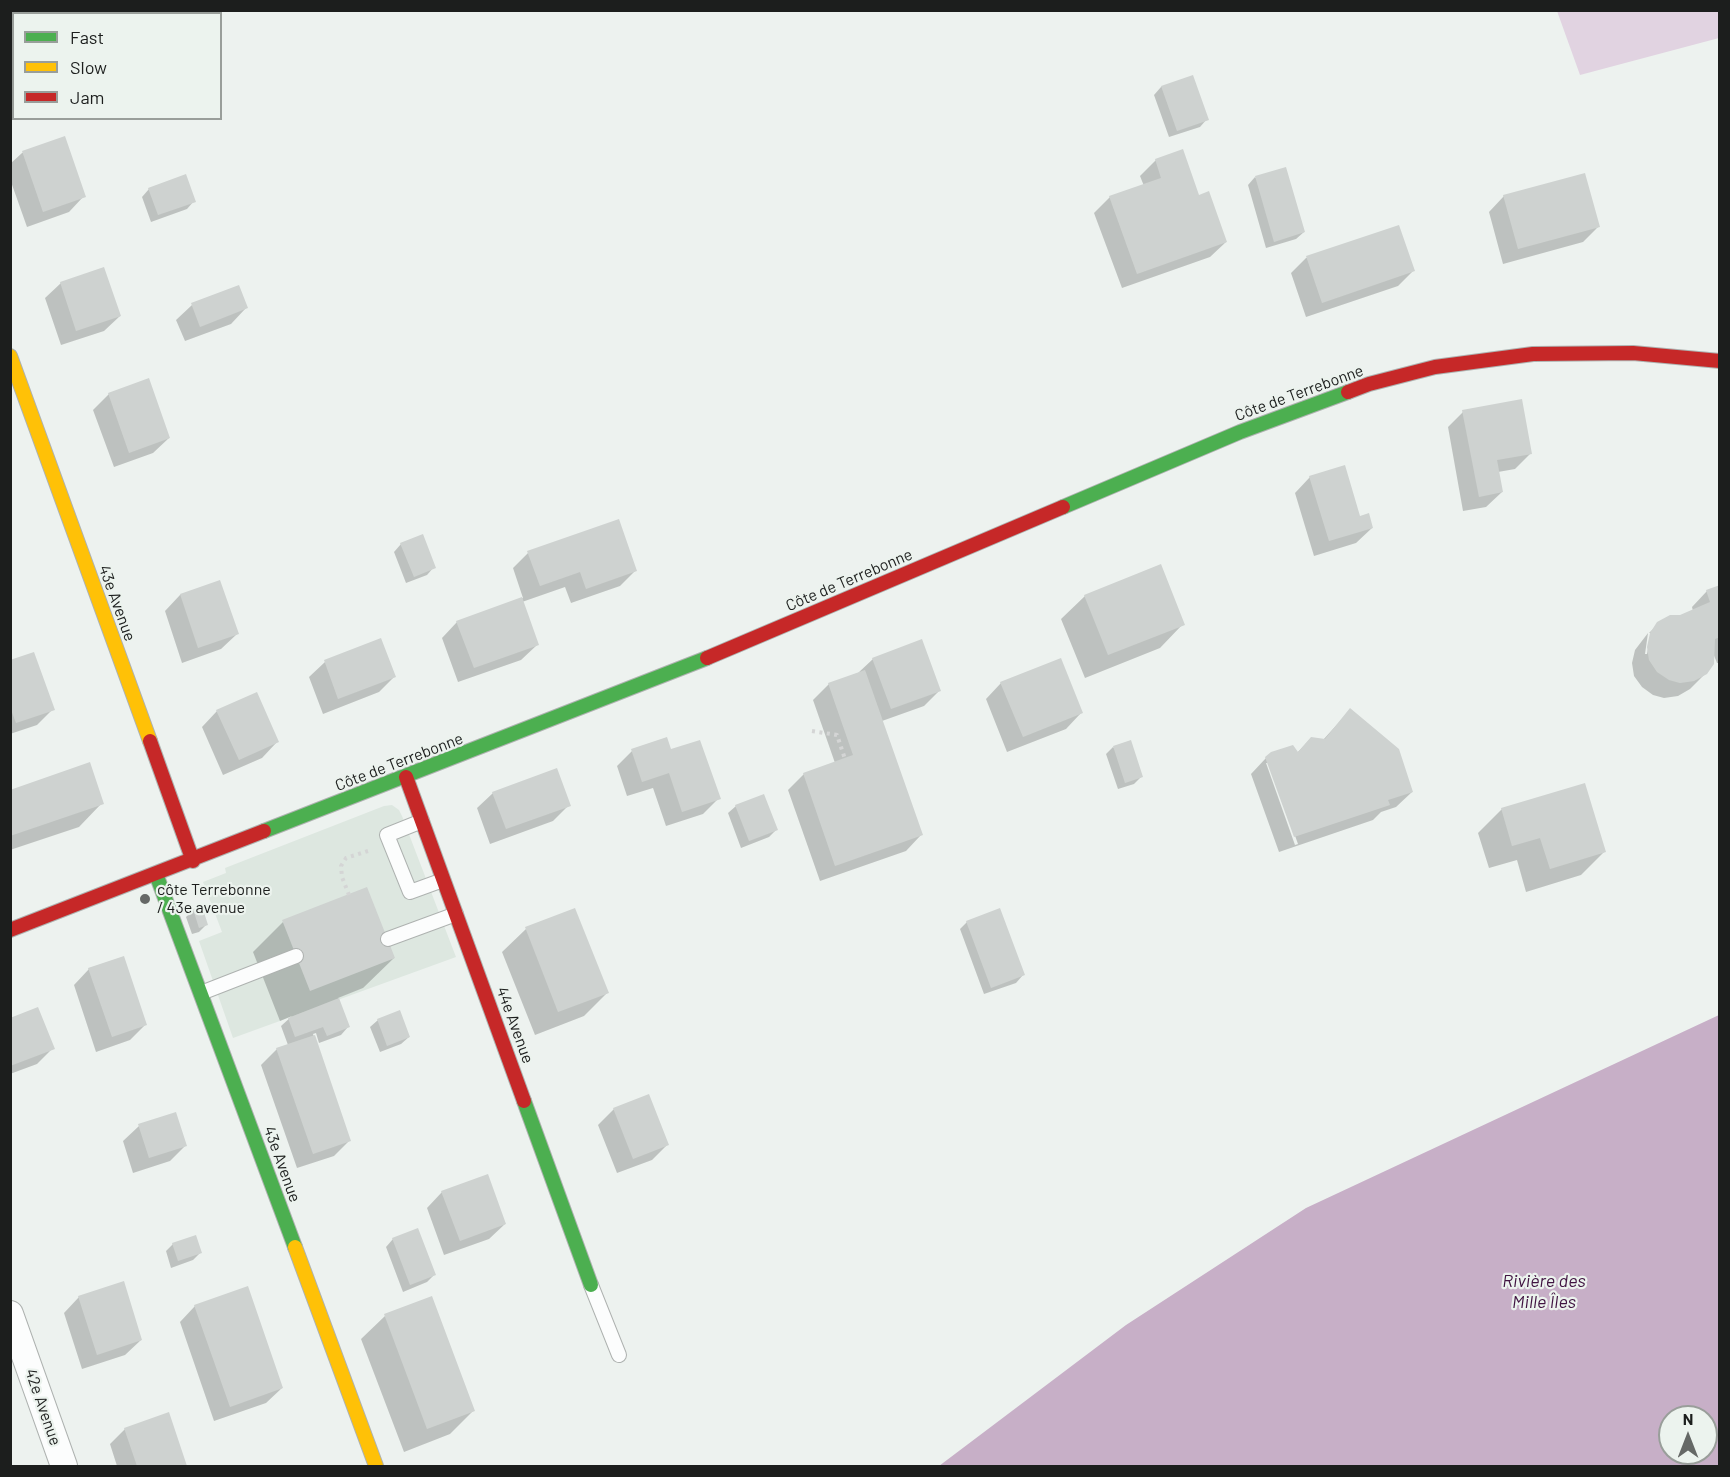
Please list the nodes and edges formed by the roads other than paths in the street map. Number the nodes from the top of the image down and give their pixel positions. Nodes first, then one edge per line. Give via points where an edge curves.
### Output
1 (10, 356) edge
2 (1719, 361) edge
3 (406, 777) junction
4 (422, 821) junction
5 (193, 861) junction
6 (156, 874) junction
7 (443, 880) junction
8 (456, 914) junction
9 (10, 930) edge
10 (388, 939) dead end
11 (296, 956) dead end
12 (201, 993) junction
13 (591, 1285) joint
14 (10, 1314) edge
15 (619, 1355) dead end
16 (64, 1467) edge
17 (376, 1467) edge

1 - 5 main road, 43e Avenue
2 - 3 main road, Côte de Terrebonne via 1633,353 1533,354 1435,368 1369,384 1240,432 667,675
3 - 4 main road, 44e Avenue
3 - 5 main road, Côte de Terrebonne
4 - 7 main road, 44e Avenue
4 - 7 lane via 387,835 410,892
5 - 6 main road, Côte de Terrebonne
6 - 9 main road, Côte de Terrebonne
6 - 12 main road, 43e Avenue
7 - 8 main road, 44e Avenue
8 - 10 lane
8 - 13 main road, 44e Avenue
11 - 12 lane
12 - 17 main road, 43e Avenue
13 - 15 lane
14 - 16 street, 42e Avenue

